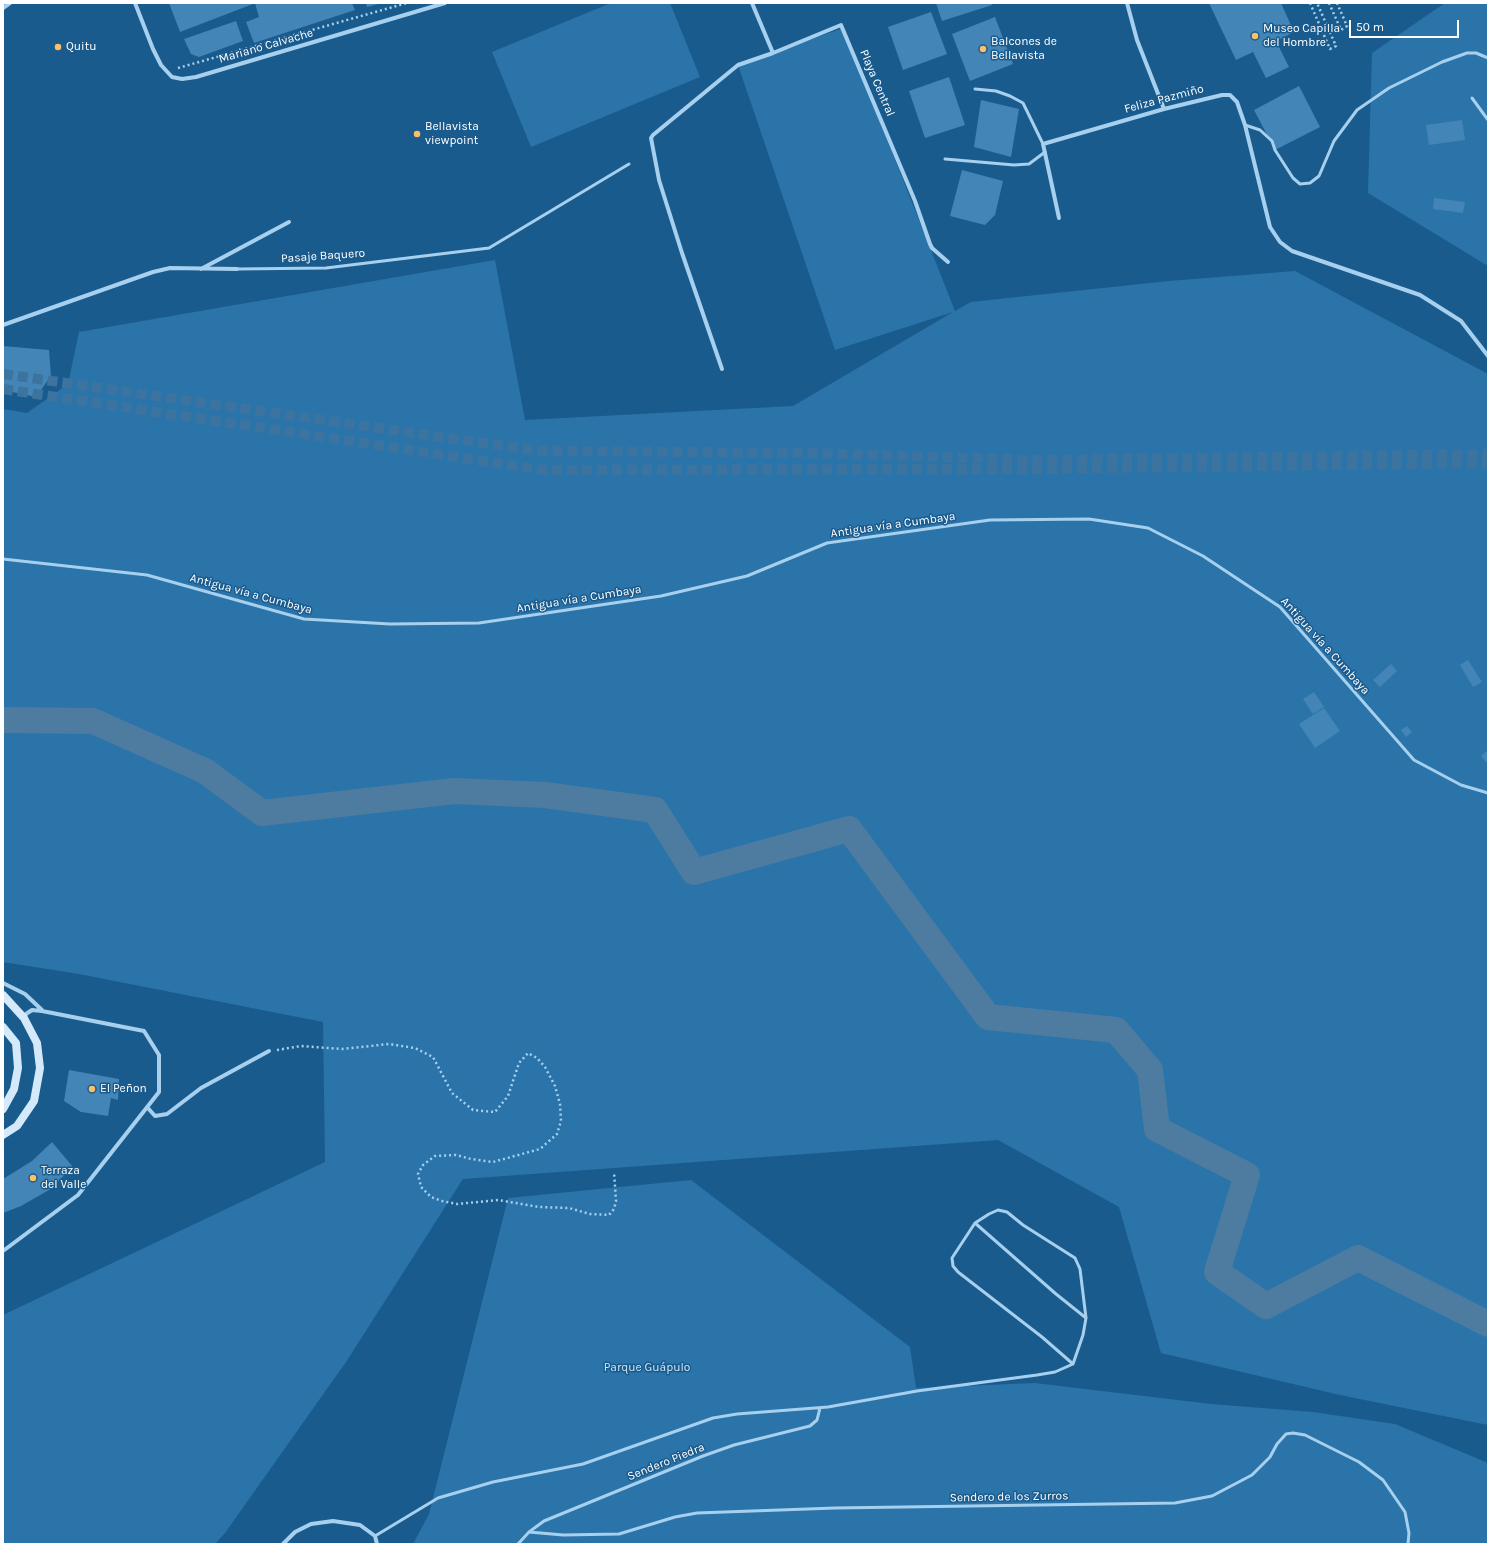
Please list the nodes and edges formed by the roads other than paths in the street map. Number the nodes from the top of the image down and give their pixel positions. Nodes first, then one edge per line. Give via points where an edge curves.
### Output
1 (10, 3) edge
2 (135, 3) edge
3 (445, 3) edge
4 (752, 3) edge
5 (1127, 3) edge
6 (3, 8) edge
7 (773, 52) junction
8 (1488, 58) edge
9 (975, 89) dead end
10 (1472, 98) dead end
11 (1164, 109) junction
12 (1488, 120) edge
13 (1245, 125) junction
14 (1042, 144) junction
15 (1045, 152) junction
16 (945, 159) dead end
17 (629, 164) dead end
18 (1059, 218) dead end
19 (289, 222) dead end
20 (948, 262) dead end
21 (201, 269) junction
22 (237, 269) joint
23 (3, 325) edge
24 (1488, 356) edge
25 (722, 369) dead end
26 (3, 559) edge
27 (1488, 793) edge
28 (3, 982) edge
29 (3, 995) edge
30 (42, 1011) junction
31 (24, 1018) junction
32 (3, 1027) edge
33 (269, 1051) road end
34 (147, 1107) junction
35 (3, 1109) edge
36 (3, 1135) edge
37 (975, 1223) junction
38 (3, 1251) edge
39 (1086, 1318) junction
40 (1073, 1364) junction
41 (820, 1408) junction
42 (529, 1532) junction
43 (375, 1536) junction
44 (283, 1544) edge
45 (377, 1544) edge
46 (518, 1544) edge
47 (1408, 1544) edge

1 - 6 street
2 - 3 street, Mariano Calvache via 153,49 166,72 182,79
4 - 7 street
5 - 11 street via 1137,40
7 - 20 street, Playa Central via 841,25 915,201 930,244
7 - 25 street via 738,65 651,137 661,187
8 - 13 lane via 1476,53 1467,53 1442,62 1389,88 1357,110 1334,141 1319,176 1310,183 1300,184 1293,178 1272,141 1260,130
9 - 14 lane via 996,91 1023,103
10 - 12 lane
11 - 13 street, Feliza Pazmiño via 1230,95 1237,102
11 - 14 street, Feliza Pazmiño
13 - 24 street, Feliza Pazmiño via 1270,227 1280,242 1292,251 1420,295 1461,321
14 - 15 street
15 - 16 lane via 1029,164
15 - 18 street
17 - 22 lane, Pasaje Baquero via 489,248 326,268
19 - 21 street
21 - 22 street, Pasaje Baquero
21 - 23 street, Pasaje Baquero via 170,268 153,272
26 - 27 lane, Antigua vía a Cumbaya via 147,575 304,619 390,624 479,623 661,596 747,576 827,543 983,521 1089,519 1148,528 1203,556 1280,607 1414,760 1460,785
28 - 30 street via 25,994
29 - 31 main road
30 - 31 street via 32,1010
30 - 34 street via 144,1031 159,1056 159,1092
31 - 36 main road via 37,1043 40,1068 34,1101 17,1126
32 - 35 main road via 16,1043 18,1068 14,1089
33 - 34 street via 201,1088 167,1114 155,1116
34 - 38 street via 78,1195
37 - 39 lane
37 - 39 lane via 998,1210 1007,1212 1074,1258 1080,1269
37 - 40 lane via 952,1258 953,1266
39 - 40 lane
40 - 41 lane via 1055,1372 917,1391
41 - 42 lane, Sendero Piedra via 817,1420 810,1426 734,1445 703,1456 544,1521
41 - 43 lane via 713,1418 583,1464 493,1482 438,1498
42 - 46 lane, Sendero Piedra
42 - 47 lane, Sendero de los Zurros via 563,1535 619,1534 674,1517 697,1513 834,1508 1175,1503 1212,1496 1252,1475 1270,1457 1286,1434 1293,1433 1305,1435 1359,1462 1383,1480 1405,1512 1409,1533
43 - 44 street via 360,1525 333,1521 311,1524 295,1532
43 - 45 street

